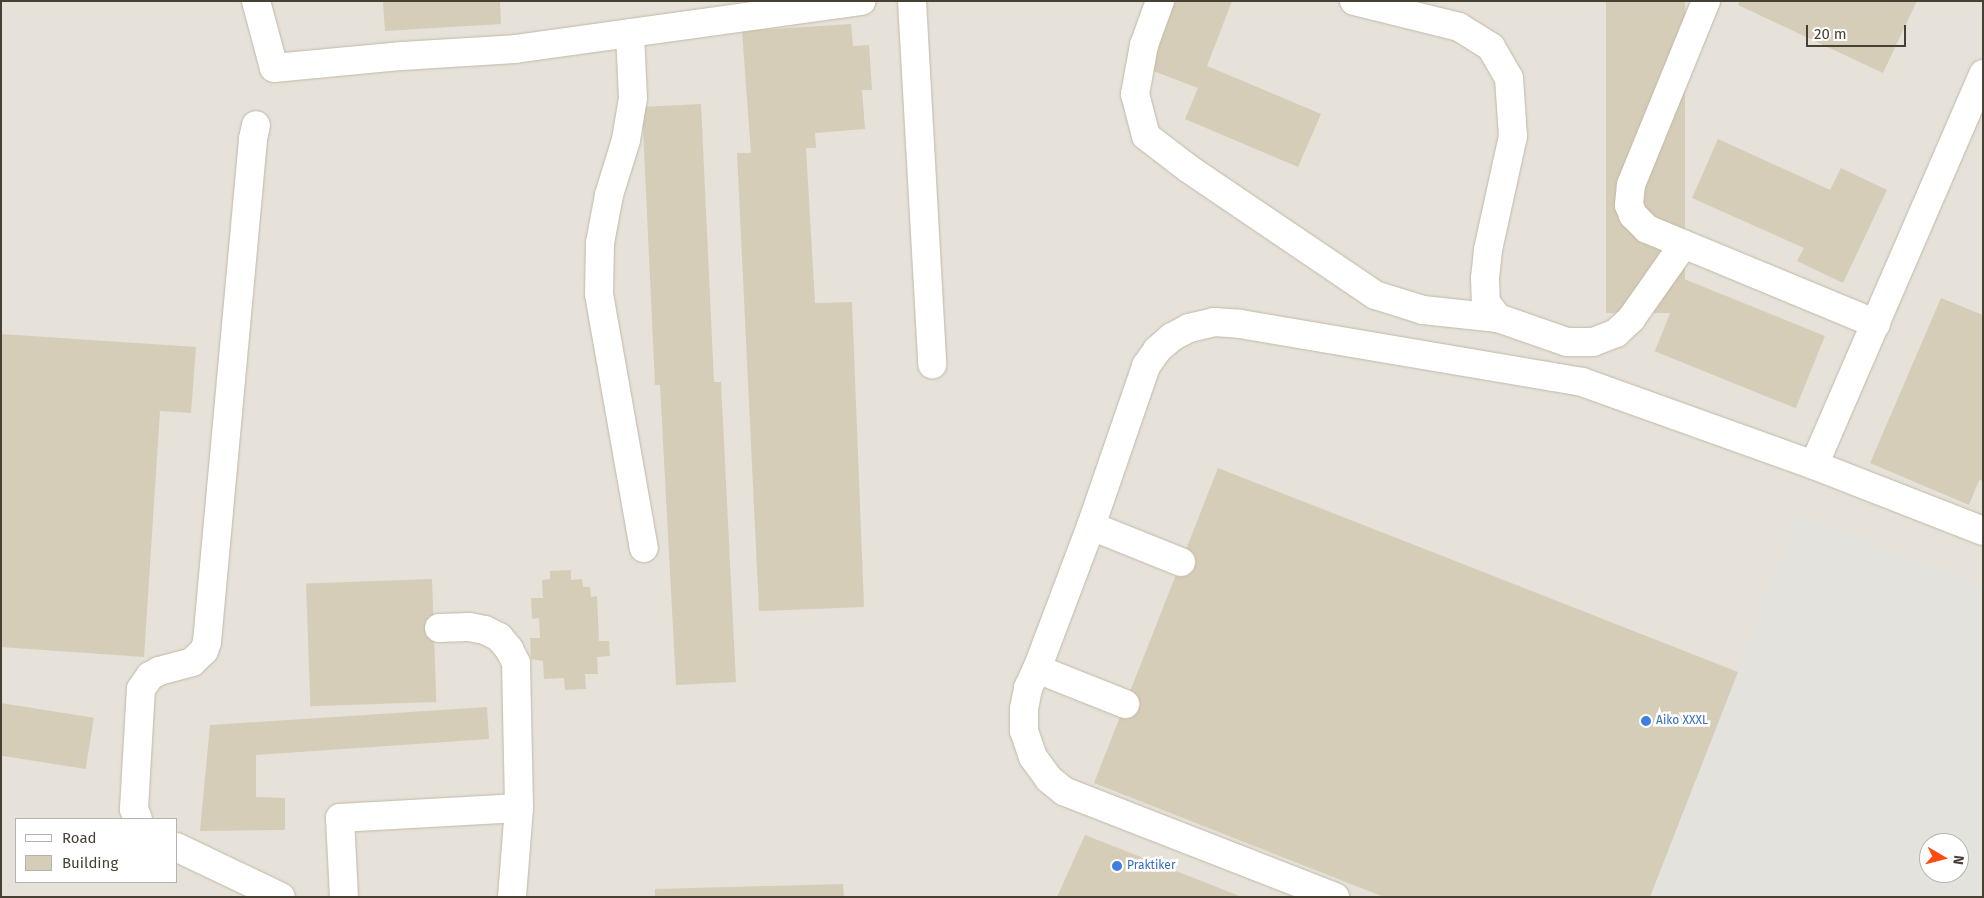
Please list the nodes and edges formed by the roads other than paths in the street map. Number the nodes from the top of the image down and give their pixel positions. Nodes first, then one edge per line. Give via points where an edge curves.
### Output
1 (256, 1) edge
2 (862, 1) edge
3 (912, 1) edge
4 (1160, 1) edge
5 (1354, 1) edge
6 (1706, 1) edge
7 (1452, 13) edge
8 (630, 33) junction
9 (1983, 74) edge
10 (256, 125) dead end
11 (1683, 245) junction
12 (1498, 318) junction
13 (1876, 324) junction
14 (932, 364) dead end
15 (1814, 465) junction
16 (1091, 526) junction
17 (1983, 531) edge
18 (644, 548) dead end
19 (1181, 562) dead end
20 (439, 628) dead end
21 (1037, 668) junction
22 (1125, 704) dead end
23 (519, 808) junction
24 (138, 818) edge
25 (178, 849) edge
26 (281, 897) edge
27 (344, 897) edge
28 (512, 897) edge
29 (1335, 897) edge

1 - 8 lane via 274,68 515,48
2 - 8 lane
3 - 14 lane
4 - 12 lane via 1144,45 1135,94 1146,136 1189,169 1375,295 1423,310
5 - 7 lane
6 - 11 lane via 1629,195 1629,205 1638,223
7 - 12 lane via 1459,27 1491,47 1509,78 1513,136 1485,278 1486,303
8 - 18 lane via 633,98 600,243 599,294
9 - 13 lane
10 - 24 lane via 207,642 204,651 192,662 159,671 150,676 141,689 134,809
11 - 12 lane via 1631,319 1616,333 1593,342 1567,342
11 - 13 lane
13 - 15 lane
15 - 16 lane via 1582,382 1214,322 1189,328 1172,337 1146,366
15 - 17 lane
16 - 19 lane
16 - 21 lane
20 - 23 lane via 485,630 499,637 516,663
21 - 22 lane
21 - 29 lane via 1028,688 1024,731 1033,756 1049,779 1065,792
23 - 27 lane via 340,818
23 - 28 lane
25 - 26 lane

